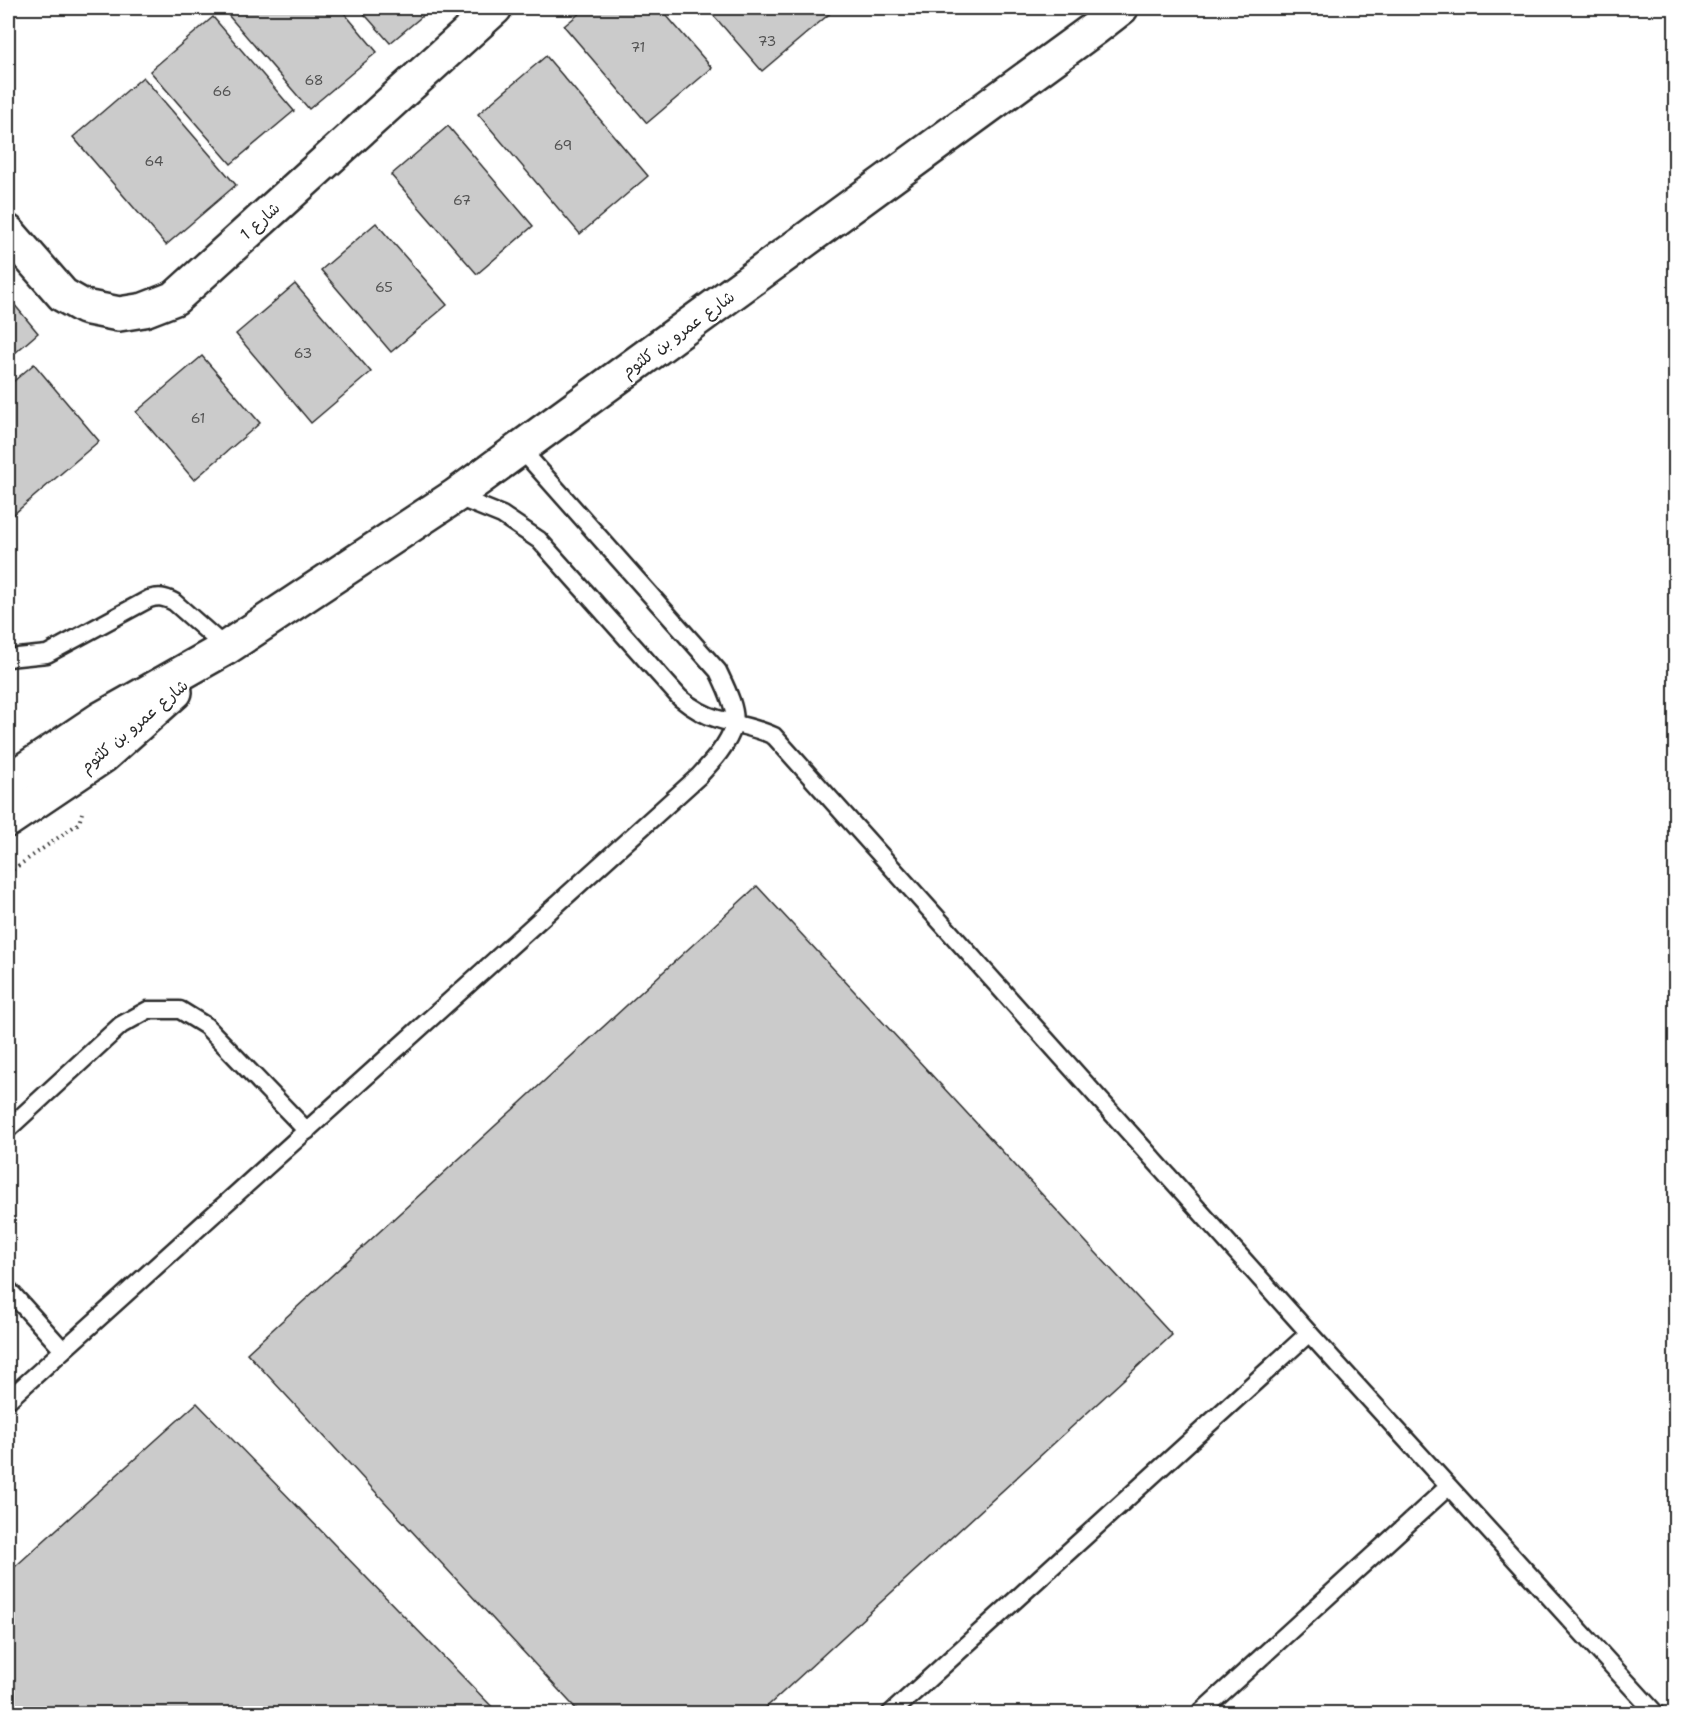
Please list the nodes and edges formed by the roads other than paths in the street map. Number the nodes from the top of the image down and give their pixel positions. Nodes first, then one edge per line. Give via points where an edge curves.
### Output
1 (495, 8) edge
2 (1121, 8) edge
3 (8, 232) edge
4 (522, 449) junction
5 (455, 496) junction
6 (226, 648) junction
7 (8, 658) edge
8 (735, 724) junction
9 (8, 781) edge
10 (8, 820) edge
11 (8, 1129) edge
12 (308, 1131) junction
13 (8, 1289) edge
14 (1309, 1334) junction
15 (63, 1350) junction
16 (8, 1400) edge
17 (1448, 1487) junction
18 (890, 1713) edge
19 (1199, 1713) edge
20 (1656, 1713) edge

1 - 3 street, شارع 1 via 175,298 144,310 119,314 84,307 63,295
2 - 4 street, شارع عمرو بن كلثوم
4 - 5 street, شارع عمرو بن كلثوم
4 - 8 lane via 718,671
5 - 6 street, شارع عمرو بن كلثوم
5 - 8 lane via 502,515 539,540 680,698 699,711
6 - 7 lane via 174,602 158,597 47,654
6 - 9 street, شارع عمرو بن كلثوم via 102,718
6 - 10 street, شارع عمرو بن كلثوم via 103,756
8 - 12 lane via 721,750 699,776
8 - 14 lane via 774,736
11 - 12 lane via 121,1025 148,1010 180,1010 206,1026
12 - 15 lane
13 - 15 lane
14 - 17 lane
14 - 18 lane
15 - 16 lane
17 - 19 lane
17 - 20 lane

